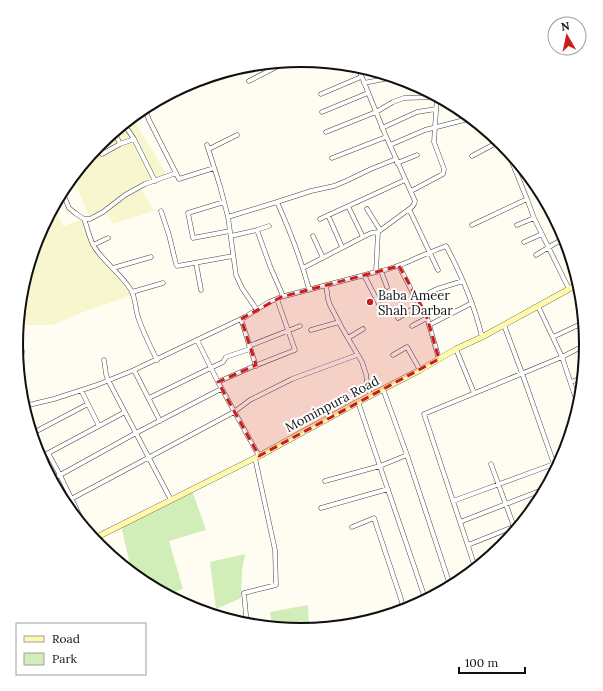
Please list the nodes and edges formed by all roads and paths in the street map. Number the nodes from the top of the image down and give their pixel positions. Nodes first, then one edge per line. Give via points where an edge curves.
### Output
1 (270, 69) edge
2 (359, 73) edge
3 (361, 77) junction
4 (383, 79) edge
5 (249, 81) dead end
6 (364, 83) junction
7 (368, 93) junction
8 (321, 94) dead end
9 (426, 97) edge
10 (437, 102) edge
11 (436, 109) junction
12 (322, 112) dead end
13 (376, 112) junction
14 (147, 114) edge
15 (464, 120) edge
16 (435, 127) junction
17 (382, 128) junction
18 (128, 130) dead end
19 (326, 132) dead end
20 (237, 135) dead end
21 (117, 137) edge
22 (386, 137) junction
23 (134, 139) junction
24 (120, 144) junction
25 (493, 144) edge
26 (390, 145) junction
27 (102, 154) dead end
28 (417, 155) dead end
29 (472, 156) dead end
30 (332, 158) dead end
31 (397, 161) junction
32 (513, 164) edge
33 (214, 168) junction
34 (176, 173) junction
35 (405, 180) junction
36 (155, 181) junction
37 (411, 191) junction
38 (65, 198) edge
39 (527, 199) junction
40 (224, 202) junction
41 (277, 202) junction
42 (348, 206) junction
43 (367, 209) dead end
44 (409, 209) junction
45 (161, 211) dead end
46 (328, 216) junction
47 (228, 217) junction
48 (534, 218) junction
49 (84, 219) junction
50 (320, 219) dead end
51 (472, 225) dead end
52 (517, 225) dead end
53 (269, 226) dead end
54 (257, 230) junction
55 (379, 231) junction
56 (230, 233) junction
57 (542, 234) junction
58 (313, 236) dead end
59 (363, 237) junction
60 (108, 238) dead end
61 (560, 241) edge
62 (524, 242) dead end
63 (93, 245) junction
64 (342, 247) junction
65 (548, 247) junction
66 (430, 252) junction
67 (536, 255) dead end
68 (233, 256) junction
69 (151, 257) dead end
70 (323, 258) junction
71 (196, 263) junction
72 (399, 266) junction
73 (113, 268) junction
74 (303, 268) junction
75 (438, 270) dead end
76 (378, 271) junction
77 (364, 275) junction
78 (463, 281) junction
79 (163, 283) dead end
80 (326, 285) junction
81 (574, 286) edge
82 (387, 287) dead end
83 (309, 289) junction
84 (569, 289) junction
85 (201, 290) dead end
86 (132, 292) junction
87 (283, 296) junction
88 (277, 299) junction
89 (416, 299) junction
90 (472, 303) junction
91 (379, 304) dead end
92 (419, 305) junction
93 (538, 306) junction
94 (257, 310) junction
95 (398, 318) dead end
96 (427, 318) junction
97 (241, 319) junction
98 (339, 322) junction
99 (429, 325) junction
100 (504, 325) junction
101 (579, 325) edge
102 (300, 326) dead end
103 (412, 326) dead end
104 (363, 329) dead end
105 (288, 330) junction
106 (311, 330) dead end
107 (482, 337) junction
108 (348, 338) junction
109 (553, 338) junction
110 (197, 340) junction
111 (250, 347) junction
112 (580, 348) edge
113 (456, 349) junction
114 (357, 355) junction
115 (393, 355) dead end
116 (562, 357) junction
117 (439, 359) junction
118 (104, 360) dead end
119 (156, 360) junction
120 (256, 366) junction
121 (211, 367) junction
122 (134, 370) junction
123 (420, 370) junction
124 (522, 373) junction
125 (578, 379) edge
126 (108, 380) junction
127 (218, 382) junction
128 (571, 382) junction
129 (221, 389) junction
130 (383, 389) junction
131 (81, 390) junction
132 (474, 394) junction
133 (370, 396) junction
134 (576, 397) edge
135 (149, 398) junction
136 (358, 402) junction
137 (29, 404) edge
138 (88, 404) junction
139 (125, 412) junction
140 (234, 412) junction
141 (160, 420) junction
142 (99, 426) junction
143 (37, 431) edge
144 (136, 433) junction
145 (48, 453) junction
146 (45, 455) edge
147 (407, 456) junction
148 (257, 457) junction
149 (148, 458) junction
150 (491, 464) dead end
151 (554, 464) joint
152 (380, 466) junction
153 (60, 475) junction
154 (56, 477) edge
155 (325, 482) dead end
156 (499, 484) junction
157 (388, 489) junction
158 (539, 491) edge
159 (71, 499) junction
160 (171, 500) junction
161 (453, 501) junction
162 (506, 504) junction
163 (75, 506) edge
164 (321, 508) dead end
165 (460, 522) junction
166 (352, 526) dead end
167 (514, 526) edge
168 (512, 528) edge
169 (99, 536) edge
170 (468, 545) junction
171 (474, 563) edge
172 (449, 582) edge
173 (424, 595) edge
174 (402, 605) edge
175 (247, 619) edge

1 - 5 street
2 - 3 street
3 - 6 street
3 - 8 street
4 - 6 street
6 - 7 street
7 - 12 street
7 - 13 street
9 - 13 street via 404,98
10 - 11 street
11 - 16 street
11 - 17 street via 417,112
13 - 17 street
13 - 19 street
14 - 34 street
15 - 16 street
16 - 26 street
16 - 37 street via 434,142 444,169 443,174
17 - 22 street
18 - 23 street
20 - 33 street via 208,147
21 - 24 street
22 - 26 street
22 - 30 street
23 - 24 street
23 - 36 street
24 - 27 street
25 - 29 street
26 - 31 street
28 - 31 street
31 - 35 street
31 - 41 street via 371,168 334,186
32 - 39 street
33 - 34 street via 179,179
33 - 40 street
34 - 36 street
35 - 37 street
35 - 42 street
36 - 49 street via 126,195 90,219
37 - 44 street via 415,201
38 - 49 street via 69,208
39 - 48 street
39 - 51 street
40 - 47 street
40 - 56 street via 188,213 193,238
41 - 47 street
41 - 74 street
42 - 46 street
42 - 59 street
43 - 55 street
44 - 55 street
44 - 66 street
45 - 71 street via 177,266
46 - 50 street
46 - 64 street
47 - 56 street
48 - 52 street
48 - 57 street
49 - 63 street
53 - 54 street
54 - 56 street
54 - 87 street
55 - 59 street
55 - 76 street
56 - 68 street
57 - 62 street
57 - 65 street
58 - 70 street
59 - 64 street
60 - 63 street
61 - 65 street
63 - 73 street
64 - 70 street
65 - 67 street
65 - 84 street
66 - 72 street
66 - 75 street
66 - 78 street via 446,246
68 - 71 street
68 - 94 street via 238,281
69 - 73 street
70 - 74 street
71 - 85 street
72 - 76 street
72 - 89 street
73 - 86 street
74 - 83 street
76 - 77 street
76 - 82 street
77 - 80 street
77 - 91 street
78 - 89 street
78 - 90 street
79 - 86 street
80 - 83 street
80 - 98 street via 328,299
81 - 84 main road, Mominpura Road
83 - 87 street
84 - 93 main road, Mominpura Road
86 - 119 street via 138,318
87 - 88 street
88 - 94 street
88 - 105 street
89 - 92 street
90 - 99 street
90 - 107 street
92 - 95 street
92 - 96 street
93 - 100 main road, Mominpura Road
93 - 109 street
94 - 97 street
96 - 99 street
96 - 103 street
97 - 110 street
97 - 111 street
98 - 106 street
98 - 108 street
99 - 117 street
100 - 107 main road, Mominpura Road
100 - 124 street
101 - 109 street
102 - 105 street
104 - 108 street
105 - 111 street
105 - 120 street via 295,350
107 - 113 main road, Mominpura Road
108 - 114 street
109 - 116 street
110 - 119 street
110 - 121 street
111 - 120 street
111 - 121 street
112 - 116 street
113 - 117 main road, Mominpura Road
113 - 132 street
114 - 133 street via 366,374
114 - 140 street via 292,379 250,400
115 - 123 street via 408,347
116 - 124 street
116 - 128 street
117 - 123 main road, Mominpura Road
118 - 126 street
119 - 122 street
120 - 127 street
121 - 127 street
121 - 135 street
122 - 126 street
122 - 135 street
123 - 130 main road, Mominpura Road
124 - 132 street
124 - 151 street
125 - 128 street
126 - 131 street
126 - 139 street
127 - 129 street
128 - 134 street
129 - 140 street
129 - 141 street
130 - 133 main road, Mominpura Road
130 - 147 street
131 - 137 street
131 - 138 street
132 - 161 street via 424,414
133 - 136 main road, Mominpura Road
135 - 141 street
136 - 148 main road, Mominpura Road
136 - 152 street
138 - 142 street
138 - 143 street
139 - 142 street
139 - 144 street
140 - 148 street
140 - 149 street
141 - 144 street
142 - 145 street
144 - 149 street
144 - 153 street
145 - 146 street
145 - 153 street
147 - 152 street
147 - 172 street
148 - 160 main road, Mominpura Road
148 - 175 street via 276,550 276,585 244,593
149 - 159 street
149 - 160 street
150 - 156 street
151 - 156 street
152 - 155 street
152 - 157 street
153 - 154 street
153 - 159 street
156 - 161 street
156 - 162 street
157 - 164 street
157 - 173 street
158 - 162 street
159 - 163 street
160 - 169 main road, Mominpura Road
161 - 165 street
162 - 165 street
162 - 167 street
165 - 170 street
166 - 174 street via 374,518
168 - 170 street
170 - 171 street

